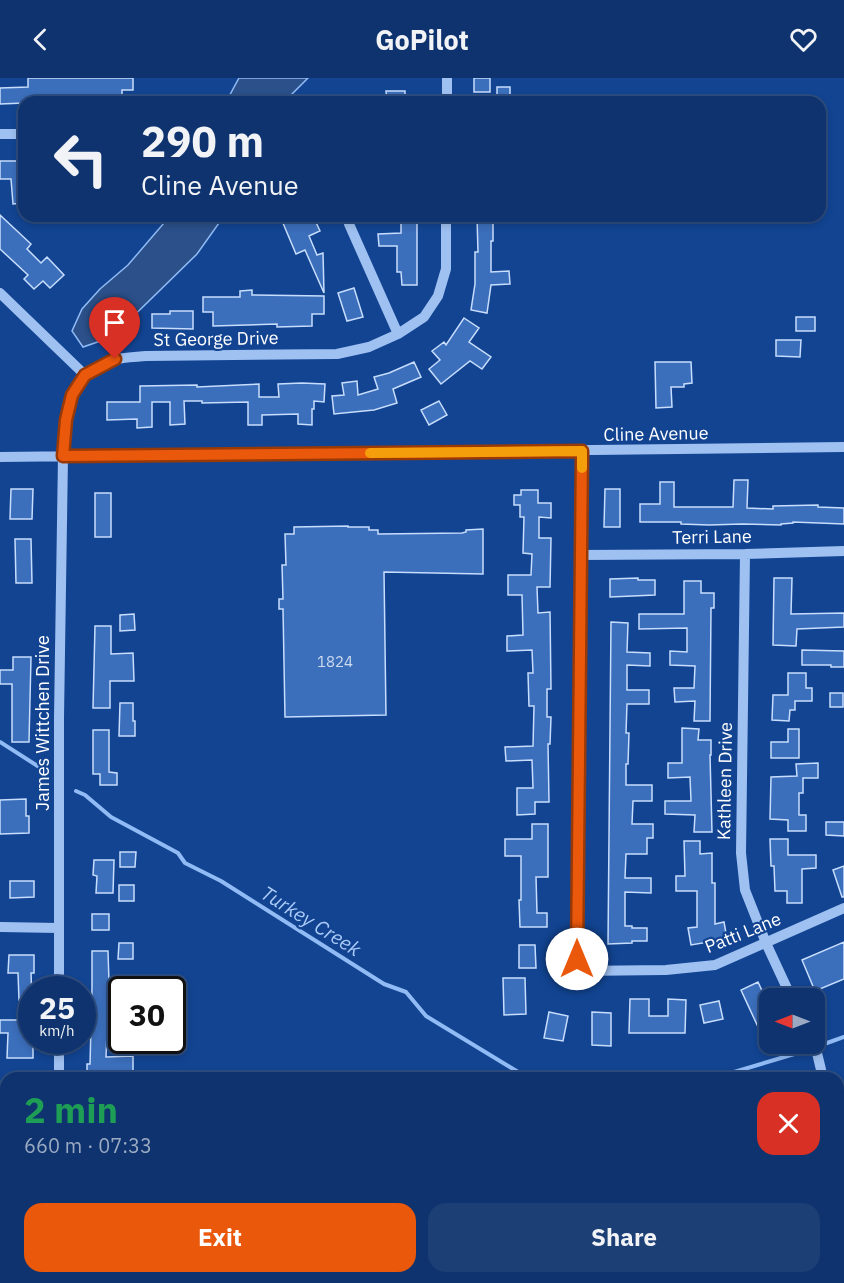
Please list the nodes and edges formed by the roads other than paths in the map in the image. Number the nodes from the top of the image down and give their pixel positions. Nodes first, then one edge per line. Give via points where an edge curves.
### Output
1 (447, 78) edge
2 (447, 96) edge
3 (0, 134) edge
4 (18, 134) edge
5 (350, 222) edge
6 (446, 222) edge
7 (0, 294) edge
8 (398, 334) junction
9 (85, 375) junction
10 (844, 447) edge
11 (582, 451) junction
12 (63, 456) junction
13 (0, 457) edge
14 (844, 551) edge
15 (744, 554) junction
16 (580, 555) junction
17 (844, 908) edge
18 (0, 927) edge
19 (59, 928) junction
20 (766, 943) junction
21 (59, 976) edge
22 (787, 988) edge
23 (59, 1054) edge
24 (817, 1054) edge
25 (59, 1072) edge
26 (822, 1072) edge

1 - 2 street
3 - 4 street
5 - 8 street
6 - 8 street, St George Drive via 446,269 438,296 424,317
7 - 9 street
8 - 9 street, St George Drive via 369,347 337,354 115,359
9 - 12 street via 72,395
10 - 11 street, Cline Avenue
11 - 12 street, Cline Avenue
11 - 16 street
12 - 13 street, Cline Avenue
12 - 19 street, James Wittchen Drive
14 - 15 street, Terri Lane
15 - 16 street, Terri Lane
15 - 20 street, Kathleen Drive via 741,854 746,890
16 - 20 street, Patti Lane via 577,971 715,965
17 - 20 street, Patti Lane
18 - 19 street
19 - 21 street, James Wittchen Drive
20 - 22 street, Kathleen Drive
23 - 25 street
24 - 26 street

